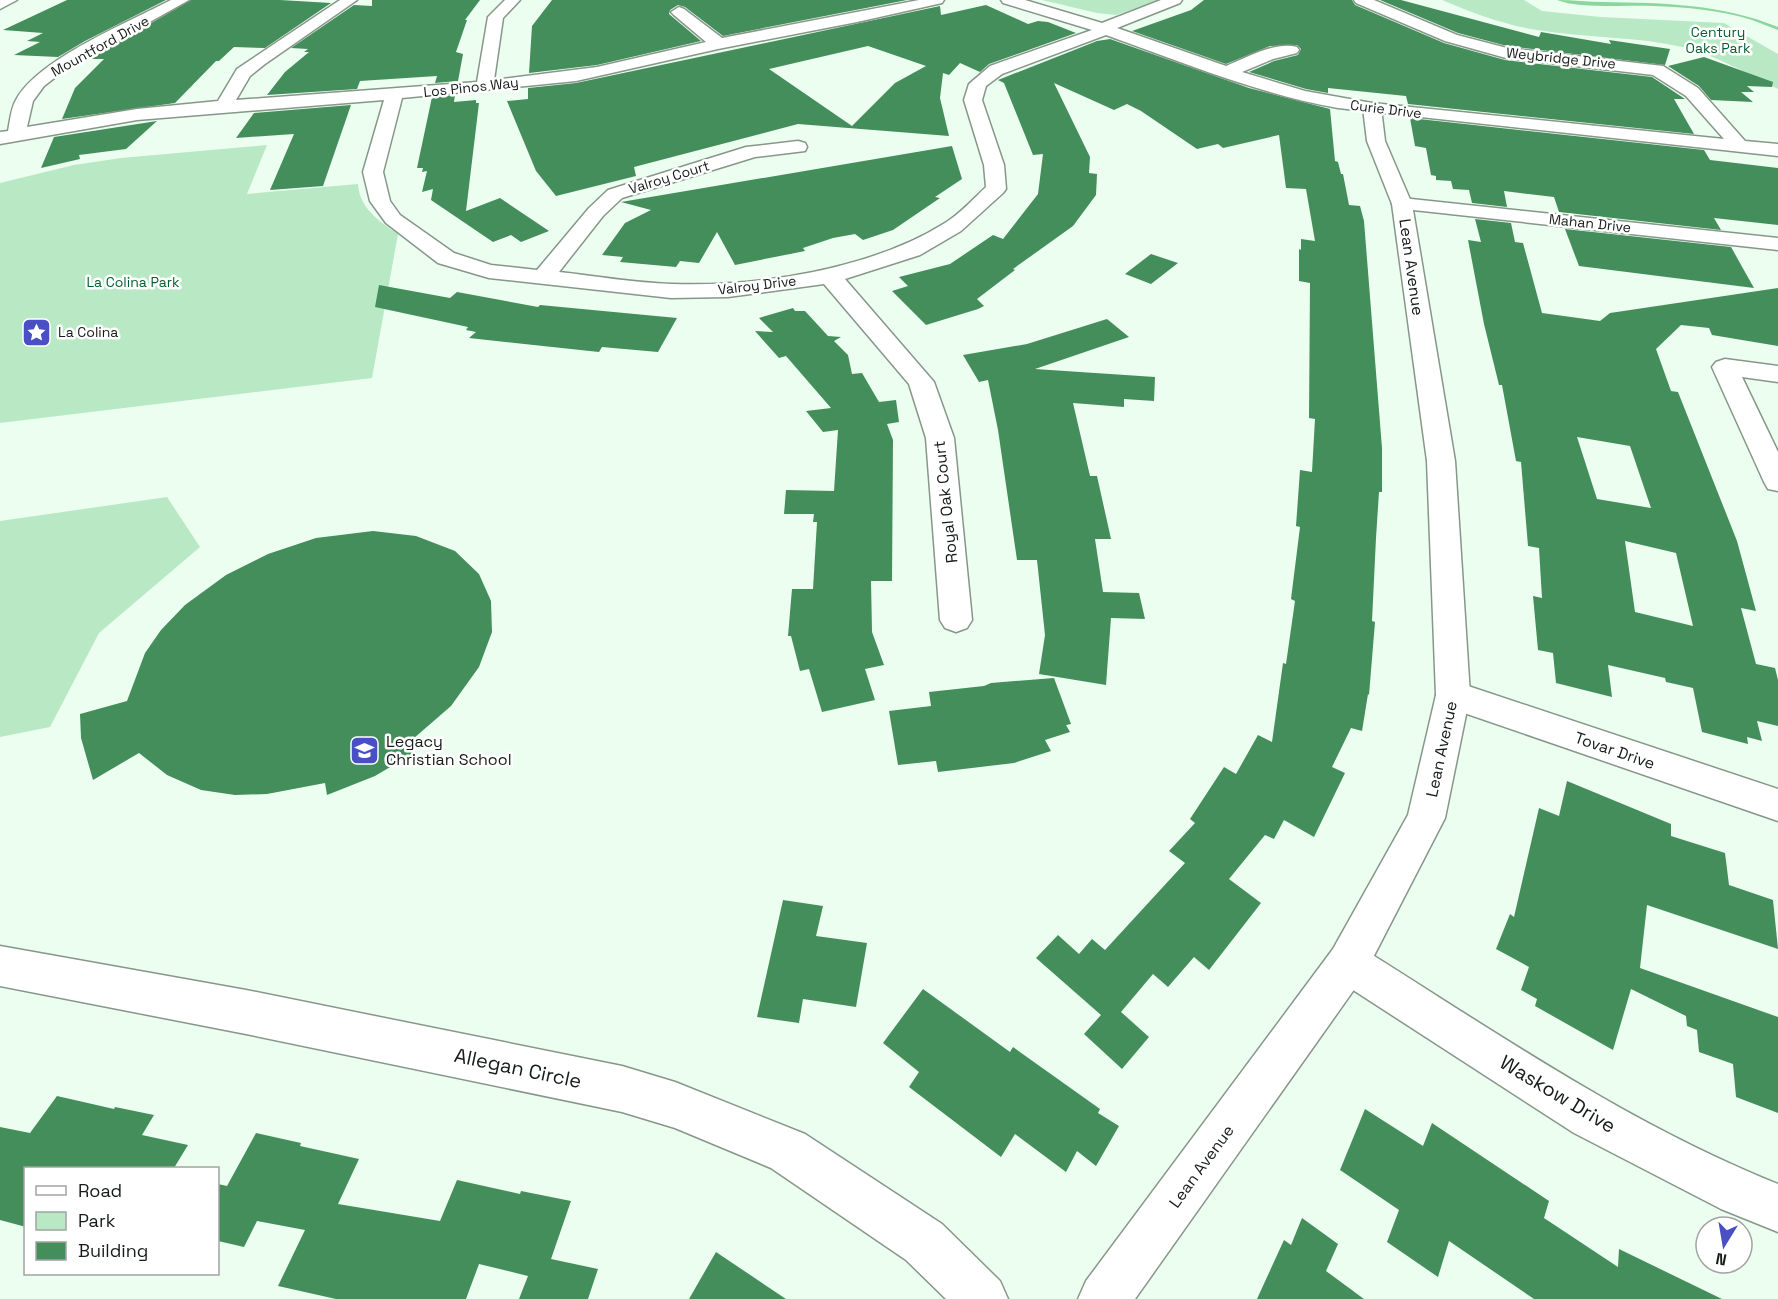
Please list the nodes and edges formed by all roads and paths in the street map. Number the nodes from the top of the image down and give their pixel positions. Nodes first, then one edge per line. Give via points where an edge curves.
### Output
1 (10, 0) edge
2 (182, 0) edge
3 (350, 0) edge
4 (513, 0) edge
5 (938, 0) edge
6 (1008, 0) edge
7 (1175, 0) edge
8 (1361, 0) edge
9 (0, 5) edge
10 (679, 12) dead end
11 (1106, 28) junction
12 (719, 44) junction
13 (1290, 50) dead end
14 (1227, 72) junction
15 (484, 86) junction
16 (394, 95) junction
17 (223, 106) junction
18 (1372, 108) junction
19 (8, 136) edge
20 (1739, 146) junction
21 (798, 147) dead end
22 (1778, 150) edge
23 (1402, 204) junction
24 (1778, 244) edge
25 (830, 276) junction
26 (542, 278) junction
27 (1778, 374) edge
28 (1778, 482) edge
29 (956, 620) dead end
30 (1453, 695) junction
31 (1778, 805) edge
32 (1348, 963) junction
33 (0, 966) edge
34 (1778, 1208) edge
35 (982, 1299) edge
36 (1104, 1299) edge

1 - 9 street
2 - 19 street, Mountford Drive via 60,65 38,82 24,101
3 - 17 street via 243,73
4 - 15 street via 496,17
5 - 12 street, Los Pinos Way
6 - 11 street, Curie Drive
7 - 11 street
8 - 20 street, Weybridge Drive via 1451,38 1488,49 1657,69 1674,76 1716,116
10 - 12 street
11 - 14 street, Curie Drive
11 - 25 street, Valroy Drive via 996,70 978,84 973,100 994,165 996,189 981,206 954,227 912,250
12 - 15 street, Los Pinos Way via 556,79
13 - 14 street
14 - 18 street, Curie Drive via 1292,93
15 - 16 street, Los Pinos Way
16 - 17 street, Los Pinos Way
16 - 26 street, Valroy Drive via 373,172 380,201 393,219 446,258 489,271
17 - 19 street, Los Pinos Way
18 - 20 street, Curie Drive
18 - 23 street, Lean Avenue via 1376,141
20 - 22 street, Curie Drive
21 - 26 street, Valroy Court via 753,151 615,194
23 - 24 street, Mahan Drive
23 - 30 street, Lean Avenue via 1441,460
25 - 26 street, Valroy Drive via 728,290 671,291
25 - 29 street, Royal Oak Court via 921,382 940,438
27 - 28 street via 1725,367
30 - 31 street, Tovar Drive
30 - 32 street, Lean Avenue via 1426,818
32 - 34 street, Waskow Drive via 1590,1117 1738,1192
32 - 36 street, Lean Avenue
33 - 35 street, Allegan Circle via 622,1089 675,1106 788,1150 924,1242

